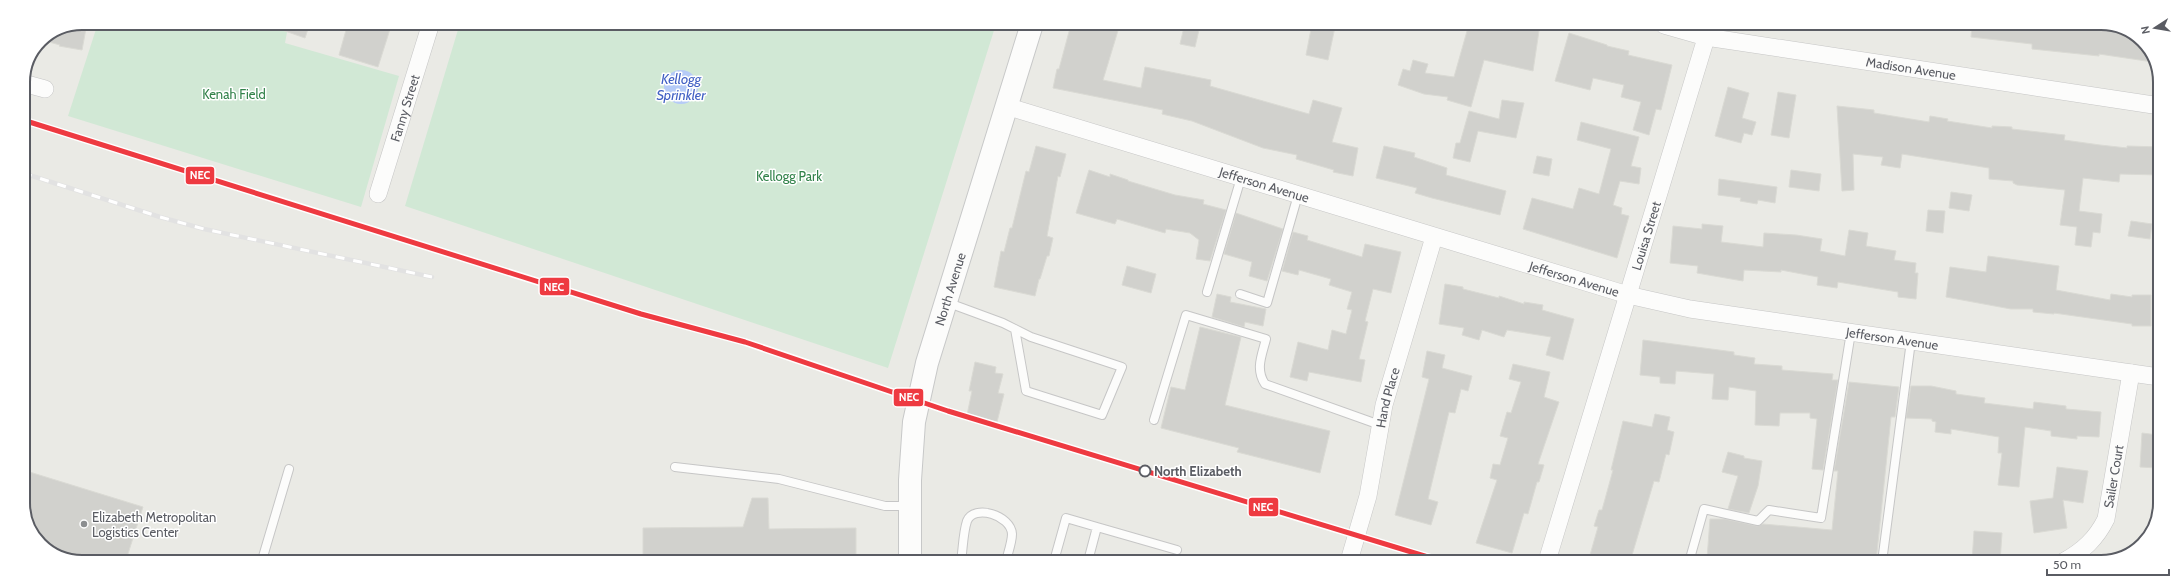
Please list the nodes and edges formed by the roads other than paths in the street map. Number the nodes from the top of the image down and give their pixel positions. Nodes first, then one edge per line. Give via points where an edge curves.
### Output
1 (429, 30) edge
2 (1030, 30) edge
3 (1708, 31) edge
4 (30, 85) edge
5 (45, 89) dead end
6 (2153, 105) edge
7 (1006, 106) junction
8 (1241, 178) junction
9 (378, 194) dead end
10 (1298, 195) junction
11 (1434, 237) junction
12 (1207, 292) dead end
13 (1240, 294) dead end
14 (1628, 295) junction
15 (946, 302) junction
16 (1015, 329) junction
17 (1851, 332) junction
18 (1911, 341) junction
19 (2131, 373) junction
20 (2153, 376) edge
21 (1154, 420) dead end
22 (1380, 425) junction
23 (675, 467) dead end
24 (289, 469) dead end
25 (910, 506) junction
26 (1096, 527) junction
27 (1177, 550) dead end
28 (263, 555) edge
29 (910, 555) edge
30 (962, 555) edge
31 (1007, 555) edge
32 (1056, 555) edge
33 (1089, 555) edge
34 (1351, 555) edge
35 (1549, 555) edge
36 (1691, 555) edge
37 (1883, 555) edge
38 (2075, 555) edge

1 - 9 street, Fanny Street
2 - 7 main road, North Avenue
3 - 6 street, Madison Avenue
3 - 14 street, Louisa Street
4 - 5 street
7 - 8 street, Jefferson Avenue
7 - 15 main road, North Avenue
8 - 10 street, Jefferson Avenue
8 - 12 lane
10 - 11 street, Jefferson Avenue
10 - 13 lane via 1267,303
11 - 14 street, Jefferson Avenue
11 - 22 street, Hand Place
14 - 17 street, Jefferson Avenue via 1690,309
14 - 35 street, Louisa Street
15 - 16 lane
15 - 25 main road, North Avenue via 927,362 914,422
16 - 16 lane via 1031,338 1122,367 1102,415 1026,390
17 - 18 street, Jefferson Avenue
17 - 36 lane via 1821,518 1769,510 1758,521 1704,509
18 - 19 street, Jefferson Avenue
18 - 37 lane
19 - 20 street, Jefferson Avenue
19 - 38 street, Sailer Court via 2106,519 2087,547
21 - 22 lane via 1186,315 1266,339 1259,366 1260,376 1265,384
22 - 34 street, Hand Place via 1362,519
23 - 25 lane via 779,479 885,506
24 - 28 lane
25 - 29 main road, North Avenue
26 - 27 lane
26 - 32 lane via 1066,518
26 - 33 lane
30 - 31 lane via 968,520 973,514 978,513 1001,516 1009,524 1012,534

